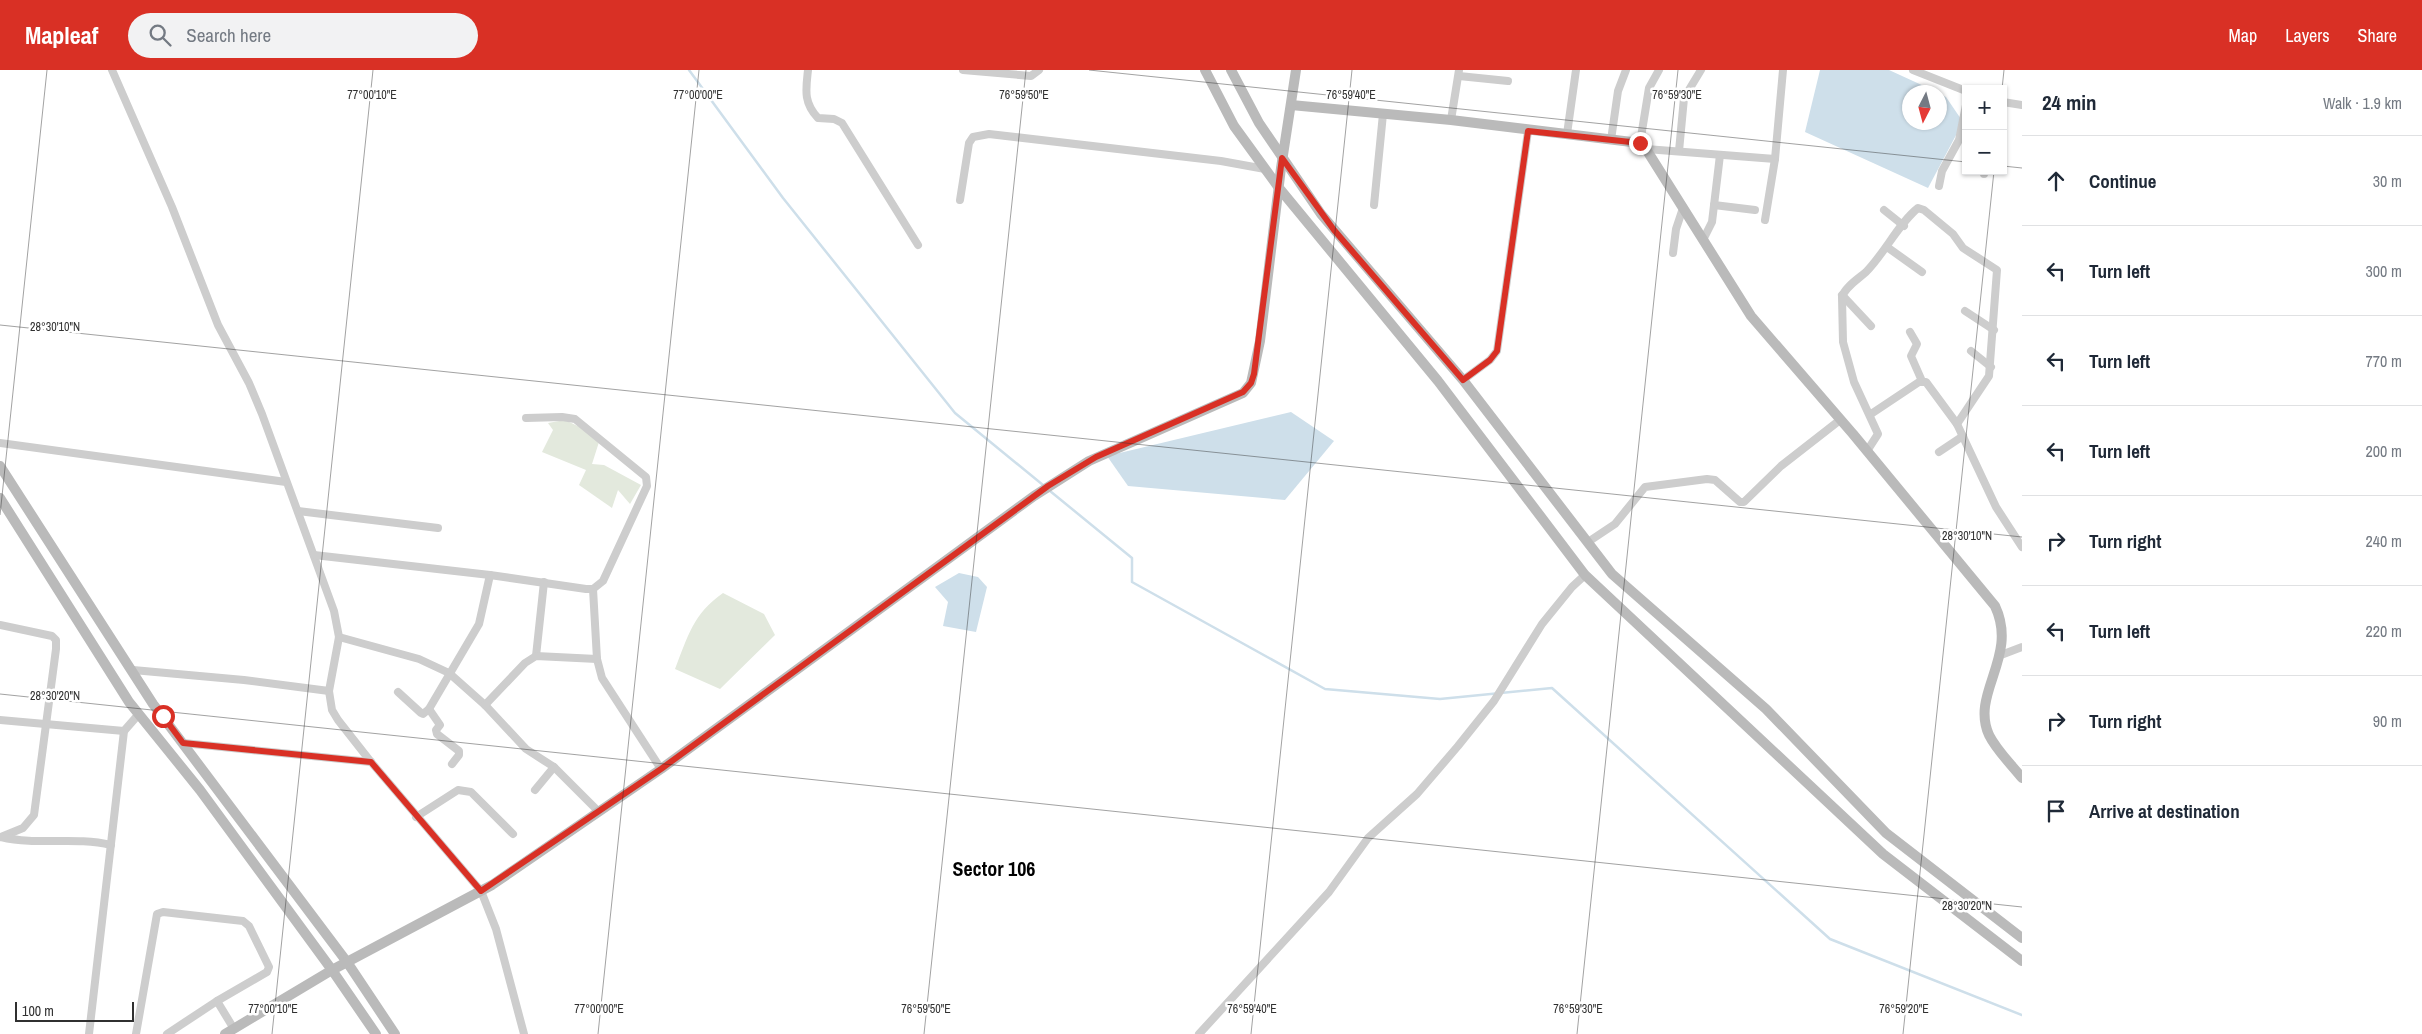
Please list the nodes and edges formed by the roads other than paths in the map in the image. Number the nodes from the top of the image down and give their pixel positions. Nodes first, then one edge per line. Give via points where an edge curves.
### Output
1 (112, 70) edge
2 (808, 70) edge
3 (963, 70) edge
4 (1038, 70) edge
5 (1205, 70) edge
6 (1231, 70) edge
7 (1296, 70) edge
8 (1576, 70) edge
9 (1626, 70) edge
10 (1659, 70) edge
11 (1701, 70) edge
12 (1784, 70) edge
13 (1913, 70) edge
14 (1459, 73) edge
15 (1508, 81) dead end
16 (1962, 89) edge
17 (2007, 103) edge
18 (1291, 105) junction
19 (2022, 105) edge
20 (1383, 114) junction
21 (1451, 120) junction
22 (1962, 125) edge
23 (1528, 131) junction
24 (1567, 134) junction
25 (1611, 140) junction
26 (1643, 146) junction
27 (1679, 151) junction
28 (1720, 154) junction
29 (1282, 158) junction
30 (1775, 159) junction
31 (1265, 169) junction
32 (1939, 186) dead end
33 (1279, 188) junction
34 (960, 200) dead end
35 (1374, 205) dead end
36 (1714, 205) junction
37 (1683, 208) junction
38 (1756, 210) dead end
39 (1884, 210) dead end
40 (1764, 220) dead end
41 (1904, 226) junction
42 (1703, 240) junction
43 (918, 245) dead end
44 (1887, 247) junction
45 (1673, 253) dead end
46 (1922, 272) dead end
47 (1842, 295) junction
48 (1965, 311) dead end
49 (1870, 326) dead end
50 (1994, 330) junction
51 (1910, 332) dead end
52 (1971, 351) dead end
53 (1991, 367) junction
54 (1463, 380) junction
55 (1922, 381) junction
56 (1871, 414) junction
57 (526, 418) dead end
58 (1840, 420) junction
59 (1957, 424) junction
60 (1963, 436) junction
61 (0, 443) edge
62 (1867, 450) junction
63 (1939, 452) dead end
64 (0, 466) edge
65 (286, 482) junction
66 (0, 498) edge
67 (298, 511) junction
68 (438, 528) dead end
69 (1588, 542) junction
70 (2022, 547) edge
71 (314, 555) junction
72 (490, 575) junction
73 (1585, 575) junction
74 (544, 582) junction
75 (593, 589) junction
76 (0, 625) edge
77 (339, 636) junction
78 (2022, 647) edge
79 (2001, 655) junction
80 (536, 656) junction
81 (597, 659) junction
82 (133, 670) junction
83 (449, 673) junction
84 (329, 691) junction
85 (398, 692) dead end
86 (484, 705) junction
87 (429, 709) junction
88 (138, 715) junction
89 (0, 720) edge
90 (46, 725) junction
91 (124, 731) junction
92 (183, 743) junction
93 (371, 762) junction
94 (452, 764) dead end
95 (554, 767) junction
96 (661, 769) junction
97 (2022, 778) edge
98 (534, 790) dead end
99 (599, 812) junction
100 (416, 817) junction
101 (513, 834) dead end
102 (1, 837) edge
103 (111, 845) junction
104 (481, 891) junction
105 (2022, 938) edge
106 (2022, 961) edge
107 (347, 962) junction
108 (332, 970) junction
109 (217, 1001) junction
110 (230, 1031) edge
111 (89, 1034) edge
112 (136, 1034) edge
113 (167, 1034) edge
114 (376, 1034) edge
115 (395, 1034) edge
116 (524, 1034) edge
117 (1199, 1034) edge

1 - 65 street via 172,207 218,326 249,383
2 - 43 street via 808,104 818,118 842,123
3 - 4 street via 1031,76
5 - 31 street via 1234,126
6 - 29 street via 1242,94
7 - 18 street
8 - 24 street
9 - 25 street via 1618,91
10 - 26 street via 1649,88
11 - 27 street via 1684,98
12 - 30 street
13 - 16 street
14 - 15 street
14 - 21 street
17 - 19 street
18 - 20 street
18 - 29 street
20 - 21 street
20 - 35 street
21 - 23 street
22 - 32 street
23 - 24 street
23 - 54 street via 1497,351
24 - 25 street
25 - 26 street
26 - 27 street
26 - 37 street
27 - 28 street
28 - 30 street
28 - 36 street
29 - 33 street
29 - 54 street via 1334,230
30 - 40 street
31 - 33 street
31 - 34 street via 1222,161 989,134 973,137 969,143
33 - 73 street via 1438,381
33 - 96 street via 1260,341 1248,388 1228,400 1089,461 1048,486
36 - 38 street
36 - 42 street via 1712,222
37 - 42 street
37 - 45 street
39 - 41 street
41 - 44 street
41 - 50 street via 1916,209 1922,209 1953,234 1963,248 1996,268
42 - 58 street via 1751,316
44 - 46 street
44 - 47 street
47 - 49 street
47 - 56 street via 1843,342 1854,382
48 - 50 street
50 - 53 street
51 - 55 street via 1917,344 1911,356
52 - 53 street
53 - 59 street via 1985,384
54 - 69 street
55 - 56 street
55 - 59 street
56 - 62 street via 1878,434
57 - 75 street via 562,416 575,420 646,477 647,486 603,581
58 - 62 street
58 - 69 street via 1781,466 1744,502 1715,480 1645,487 1615,524
59 - 60 street
60 - 63 street
60 - 70 street via 1996,507
61 - 65 street
62 - 79 street via 1995,606 2003,626
64 - 82 street
65 - 67 street
66 - 88 street
67 - 68 street
67 - 71 street
69 - 105 street via 1622,583 1766,709 1886,833
71 - 72 street
71 - 77 street via 334,611
72 - 74 street
72 - 83 street via 479,624
73 - 106 street via 1883,854
73 - 117 street via 1542,624 1494,700 1458,746 1417,794 1368,838 1329,892
74 - 75 street
74 - 80 street
75 - 81 street
76 - 90 street via 52,636 56,640
77 - 83 street via 419,659
77 - 84 street
78 - 79 street
79 - 97 street via 1986,702 1986,723 1997,748
80 - 81 street
80 - 86 street
81 - 96 street via 602,678
82 - 84 street
82 - 92 street via 153,704
83 - 86 street
83 - 87 street
84 - 93 street via 338,720
85 - 87 street via 421,713
86 - 95 street via 526,749
87 - 94 street via 440,726 437,734 459,751
88 - 91 street
88 - 108 street via 200,790
89 - 90 street
90 - 91 street
90 - 102 street via 34,815 23,828
91 - 103 street
92 - 93 street
92 - 107 street
93 - 100 street
95 - 98 street
95 - 99 street
96 - 99 street
99 - 104 street
100 - 101 street via 463,789 471,792
100 - 104 street
102 - 103 street via 25,841 92,840
103 - 111 street
104 - 107 street
104 - 116 street via 496,929
107 - 108 street
107 - 115 street
108 - 110 street
108 - 114 street
109 - 110 street
109 - 112 street via 267,972 269,967 248,926 235,919 157,914
109 - 113 street

